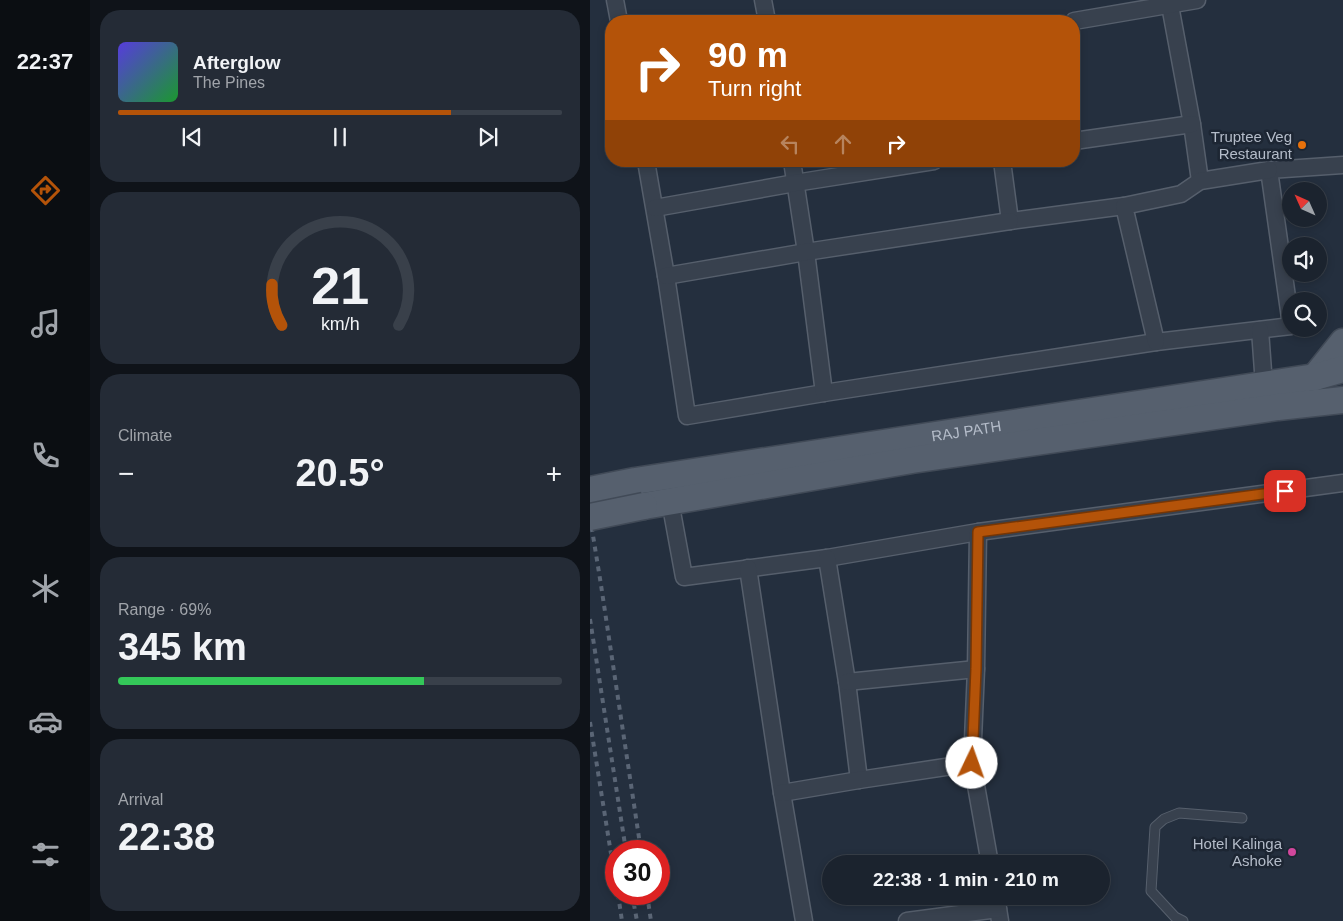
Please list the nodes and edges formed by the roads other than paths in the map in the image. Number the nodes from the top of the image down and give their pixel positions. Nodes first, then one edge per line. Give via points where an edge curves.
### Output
1 (615, 0) edge
2 (763, 0) edge
3 (1196, 0) edge
4 (1169, 2) edge
5 (618, 15) edge
6 (766, 15) edge
7 (1080, 20) edge
8 (1192, 124) junction
9 (1080, 140) edge
10 (1343, 165) edge
11 (647, 167) edge
12 (793, 167) edge
13 (896, 167) edge
14 (1003, 167) edge
15 (1269, 170) junction
16 (1200, 182) junction
17 (795, 183) junction
18 (1124, 206) junction
19 (655, 208) junction
20 (1010, 221) junction
21 (806, 252) junction
22 (666, 276) junction
23 (1286, 292) edge
24 (1282, 327) edge
25 (1260, 330) junction
26 (1156, 342) junction
27 (1343, 342) edge
28 (1343, 369) edge
29 (1315, 377) junction
30 (1264, 385) junction
31 (824, 393) junction
32 (1343, 400) edge
33 (1315, 402) junction
34 (1343, 418) edge
35 (1343, 483) edge
36 (590, 490) edge
37 (670, 501) junction
38 (590, 517) edge
39 (978, 532) junction
40 (827, 558) junction
41 (748, 568) junction
42 (976, 669) junction
43 (847, 682) junction
44 (972, 763) junction
45 (859, 780) junction
46 (782, 793) junction
47 (1242, 818) dead end
48 (988, 855) edge
49 (998, 909) edge
50 (804, 921) edge
51 (907, 921) edge
52 (1183, 921) edge

1 - 5 street
2 - 6 street
3 - 4 street
4 - 7 street
4 - 8 street
8 - 9 street
8 - 16 street
10 - 15 street
11 - 19 street
12 - 17 street
13 - 17 street
14 - 20 street
15 - 16 street
15 - 23 street
16 - 18 street via 1181,194
17 - 19 street
17 - 21 street
18 - 20 street
18 - 26 street
19 - 22 street
20 - 21 street
21 - 22 street
21 - 31 street
22 - 31 street via 687,416
24 - 25 street
25 - 26 street
25 - 30 street
26 - 31 street
27 - 29 main road
28 - 29 main road, RAJ PATH
29 - 30 main road, RAJ PATH
30 - 36 main road, RAJ PATH
32 - 33 main road, RAJ PATH
33 - 34 main road
33 - 37 main road, RAJ PATH via 912,460
35 - 39 street
37 - 38 main road, RAJ PATH, bridge
37 - 41 street via 684,577
39 - 40 street
39 - 42 street
40 - 41 street
40 - 43 street
41 - 46 street
42 - 43 street
42 - 44 street
43 - 45 street
44 - 45 street
44 - 48 street
45 - 46 street
46 - 50 street
47 - 52 lane via 1179,813 1164,819 1156,827 1151,891
49 - 51 street

